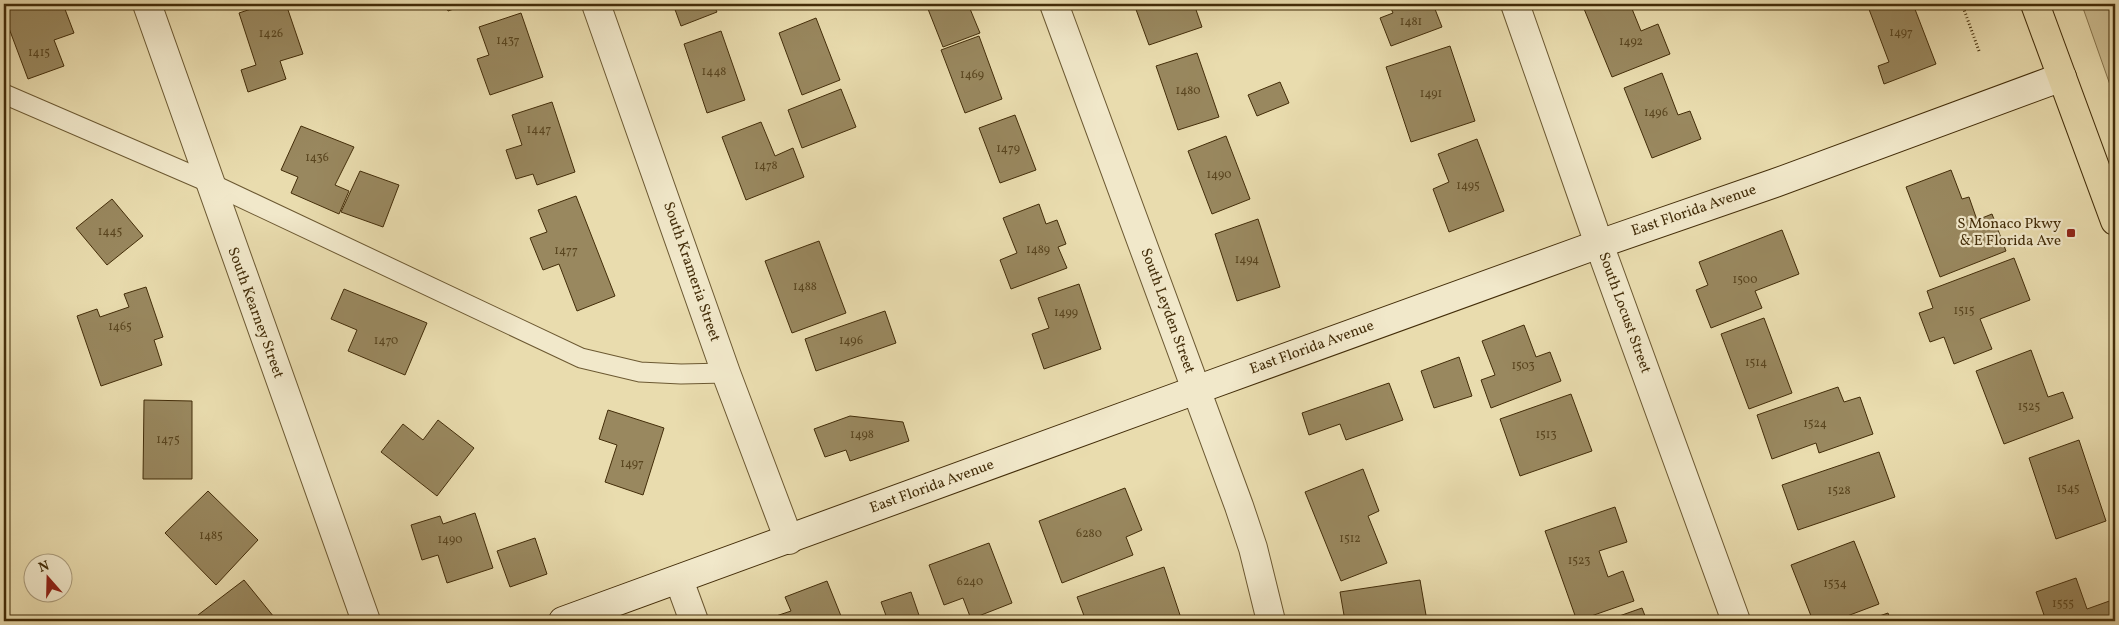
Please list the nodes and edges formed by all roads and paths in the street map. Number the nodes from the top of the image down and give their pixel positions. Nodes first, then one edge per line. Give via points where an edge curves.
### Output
1 (146, 4) edge
2 (596, 4) edge
3 (1054, 4) edge
4 (1515, 4) edge
5 (1962, 4) edge
6 (2035, 4) edge
7 (1979, 51) dead end
8 (2062, 77) junction
9 (4, 94) edge
10 (208, 182) junction
11 (2115, 221) edge
12 (1599, 244) junction
13 (726, 373) junction
14 (1196, 390) junction
15 (789, 540) junction
16 (679, 580) junction
17 (366, 621) edge
18 (563, 621) edge
19 (694, 621) edge
20 (1271, 621) edge
21 (1736, 621) edge

1 - 10 street, South Kearney Street
2 - 13 street, South Krameria Street
3 - 14 street, South Leyden Street
4 - 12 street, South Locust Street
5 - 7 path
6 - 8 main road
8 - 11 main road
8 - 12 street, East Florida Avenue
9 - 10 lane
10 - 13 lane via 581,358 640,372
10 - 17 street, South Kearney Street
12 - 14 street, East Florida Avenue
12 - 21 street, South Locust Street
13 - 15 street, South Krameria Street
14 - 15 street, East Florida Avenue
14 - 20 street, South Leyden Street via 1254,548
15 - 16 street, East Florida Avenue
16 - 18 street, East Florida Avenue
16 - 19 street

